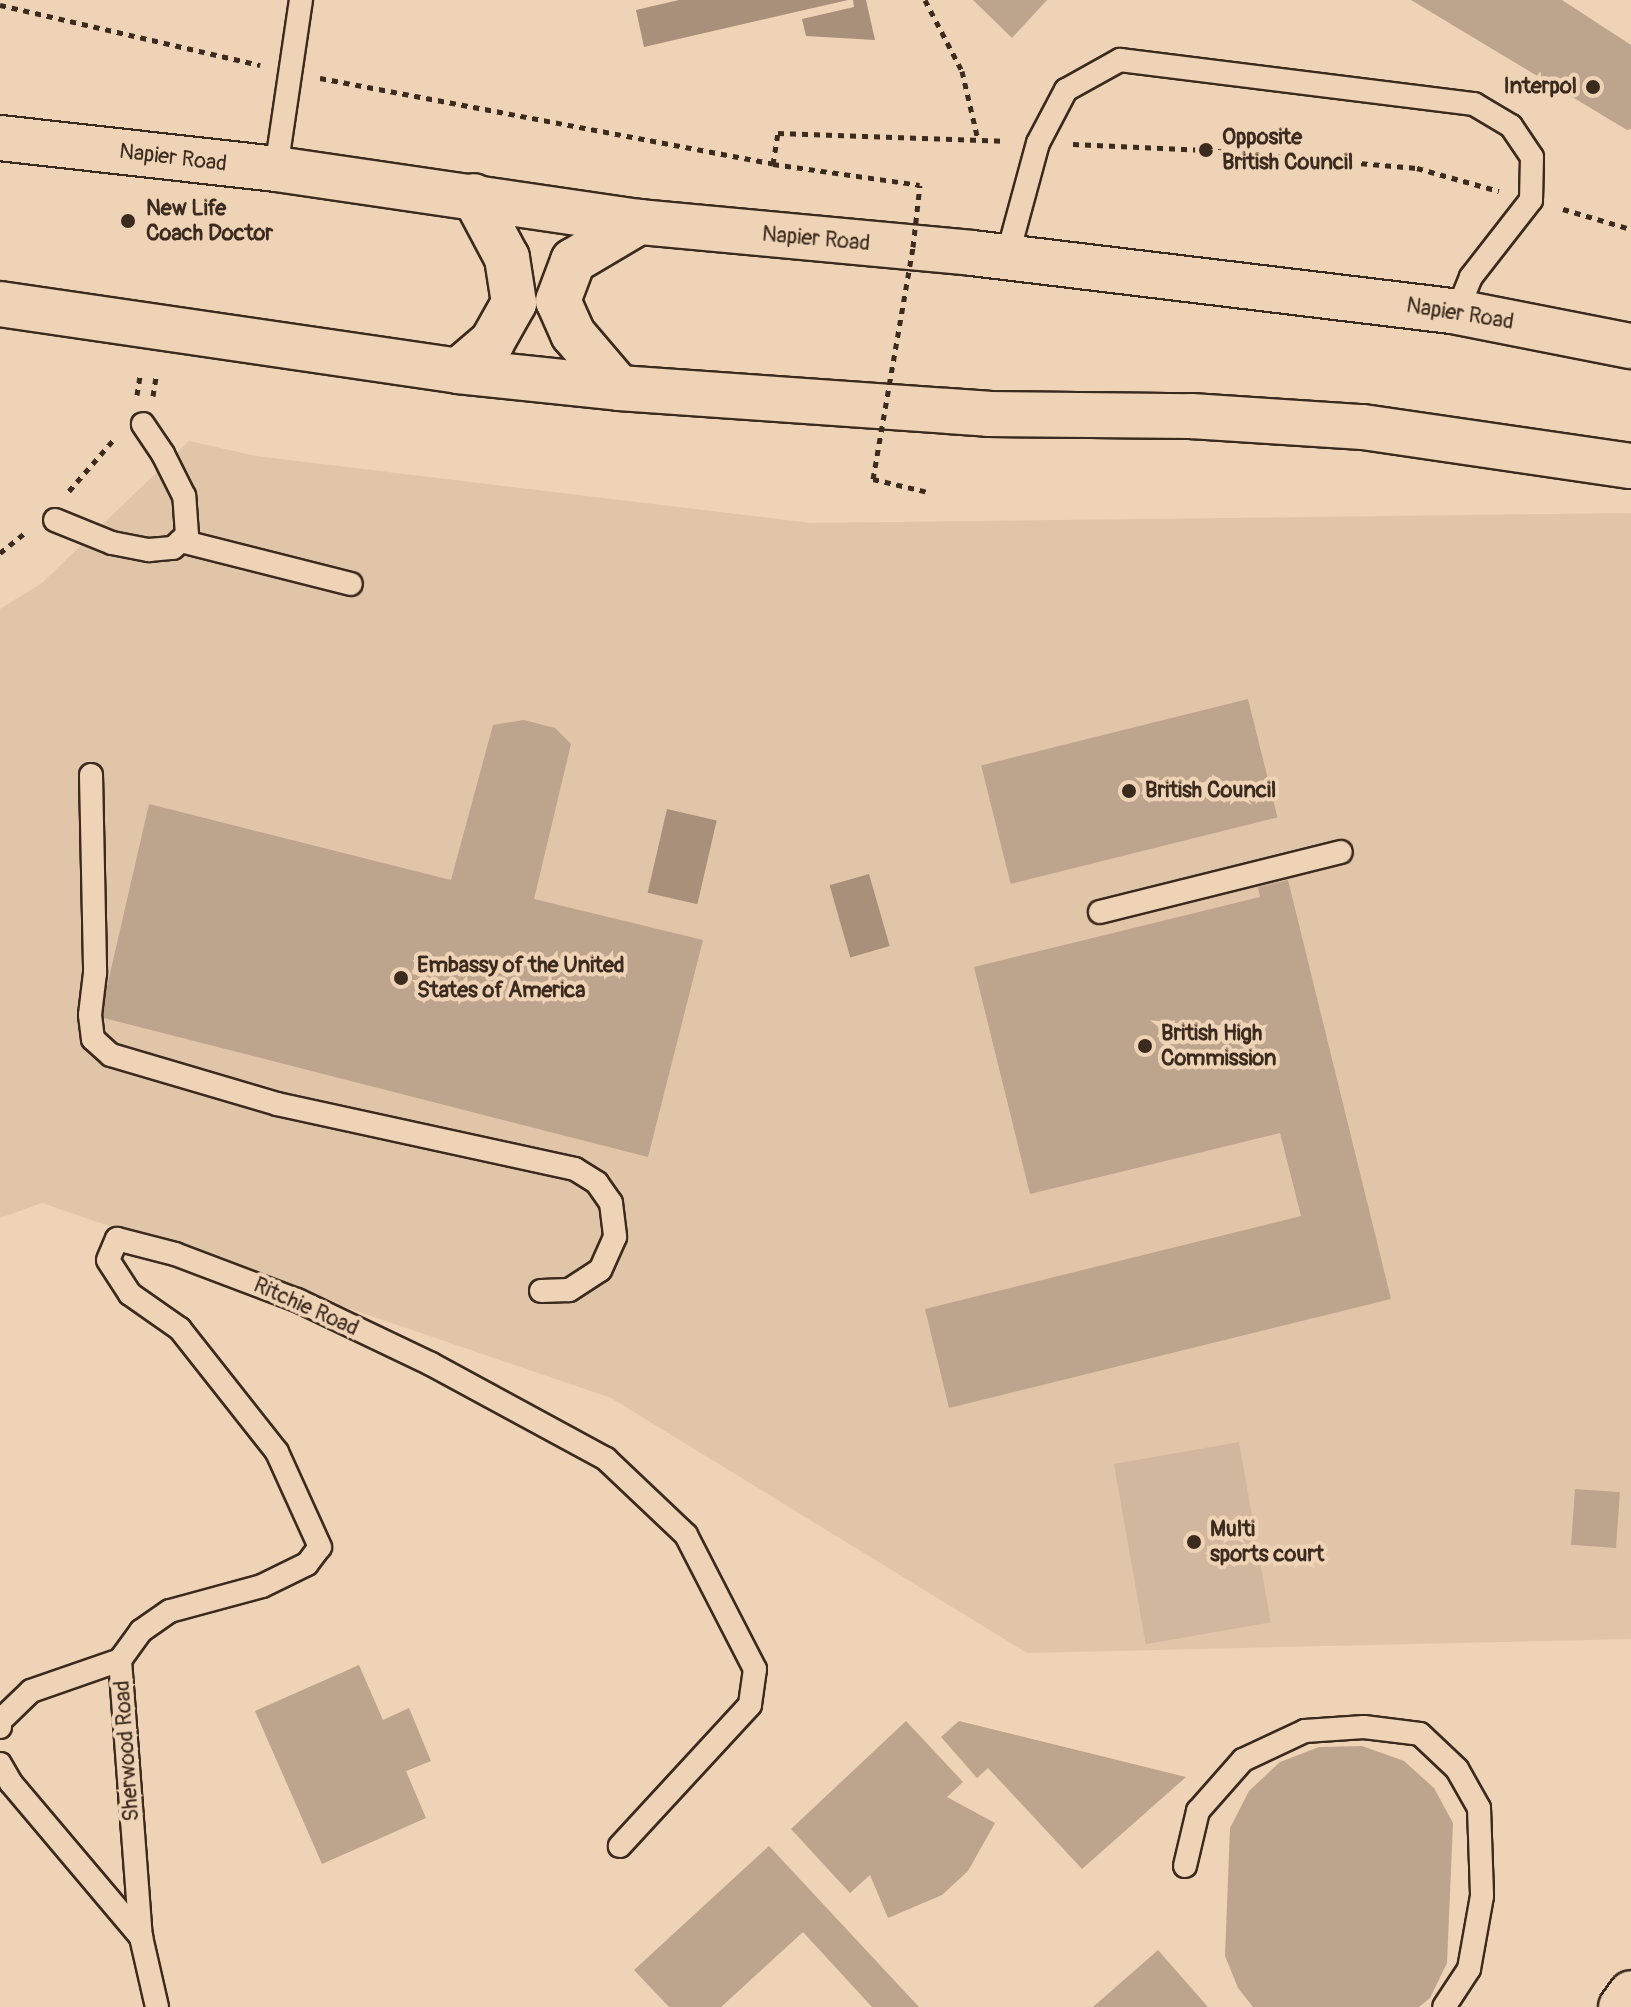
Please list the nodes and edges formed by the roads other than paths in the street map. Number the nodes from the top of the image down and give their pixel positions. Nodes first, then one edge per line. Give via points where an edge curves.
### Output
1 (301, 0) edge
2 (0, 138) edge
3 (276, 169) junction
4 (474, 196) junction
5 (639, 222) junction
6 (1007, 257) junction
7 (0, 304) edge
8 (1457, 312) junction
9 (1626, 343) edge
10 (458, 371) junction
11 (619, 388) junction
12 (134, 419) road end
13 (1631, 466) edge
14 (45, 522) road end
15 (181, 541) junction
16 (351, 584) dead end
17 (91, 775) dead end
18 (1341, 852) dead end
19 (1100, 912) dead end
20 (541, 1291) dead end
21 (120, 1660) junction
22 (0, 1727) edge
23 (0, 1764) edge
24 (620, 1846) dead end
25 (1185, 1866) dead end
26 (141, 1937) junction
27 (1631, 1993) edge
28 (157, 2007) edge
29 (1444, 2007) edge
30 (1621, 2007) edge

1 - 3 lane
2 - 3 main road, Napier Road
3 - 4 main road, Napier Road
4 - 5 main road, Napier Road
4 - 10 main road via 507,258 514,303 492,342
5 - 6 main road, Napier Road
5 - 11 main road via 573,261 558,301 573,334
6 - 8 main road, Napier Road
6 - 8 lane via 1038,143 1066,90 1120,60 1474,104 1511,126 1532,157 1531,200 1471,277
7 - 10 main road
8 - 9 main road, Napier Road
10 - 11 main road
11 - 13 main road via 988,414 1191,416 1363,427
12 - 15 lane via 163,454 184,496 187,535
14 - 15 lane via 149,550 173,548
15 - 16 lane
17 - 20 lane via 93,1039 111,1055 277,1104 575,1169 597,1183 611,1203 615,1237 600,1270 569,1290
18 - 19 lane
21 - 22 lane, Sherwood Road via 31,1691
21 - 24 lane, Ritchie Road via 141,1631 170,1611 262,1586 307,1564 320,1547 277,1452 180,1329 130,1294 108,1260 117,1239 175,1254 297,1300 431,1364 606,1459 686,1535 755,1669 750,1705
21 - 26 lane, Sherwood Road
23 - 26 lane, Sherwood Road
25 - 29 lane via 1198,1811 1243,1760 1305,1731 1364,1727 1420,1734 1457,1769 1479,1808 1480,1911 1469,1969
26 - 28 lane, Sherwood Road
27 - 30 main road

